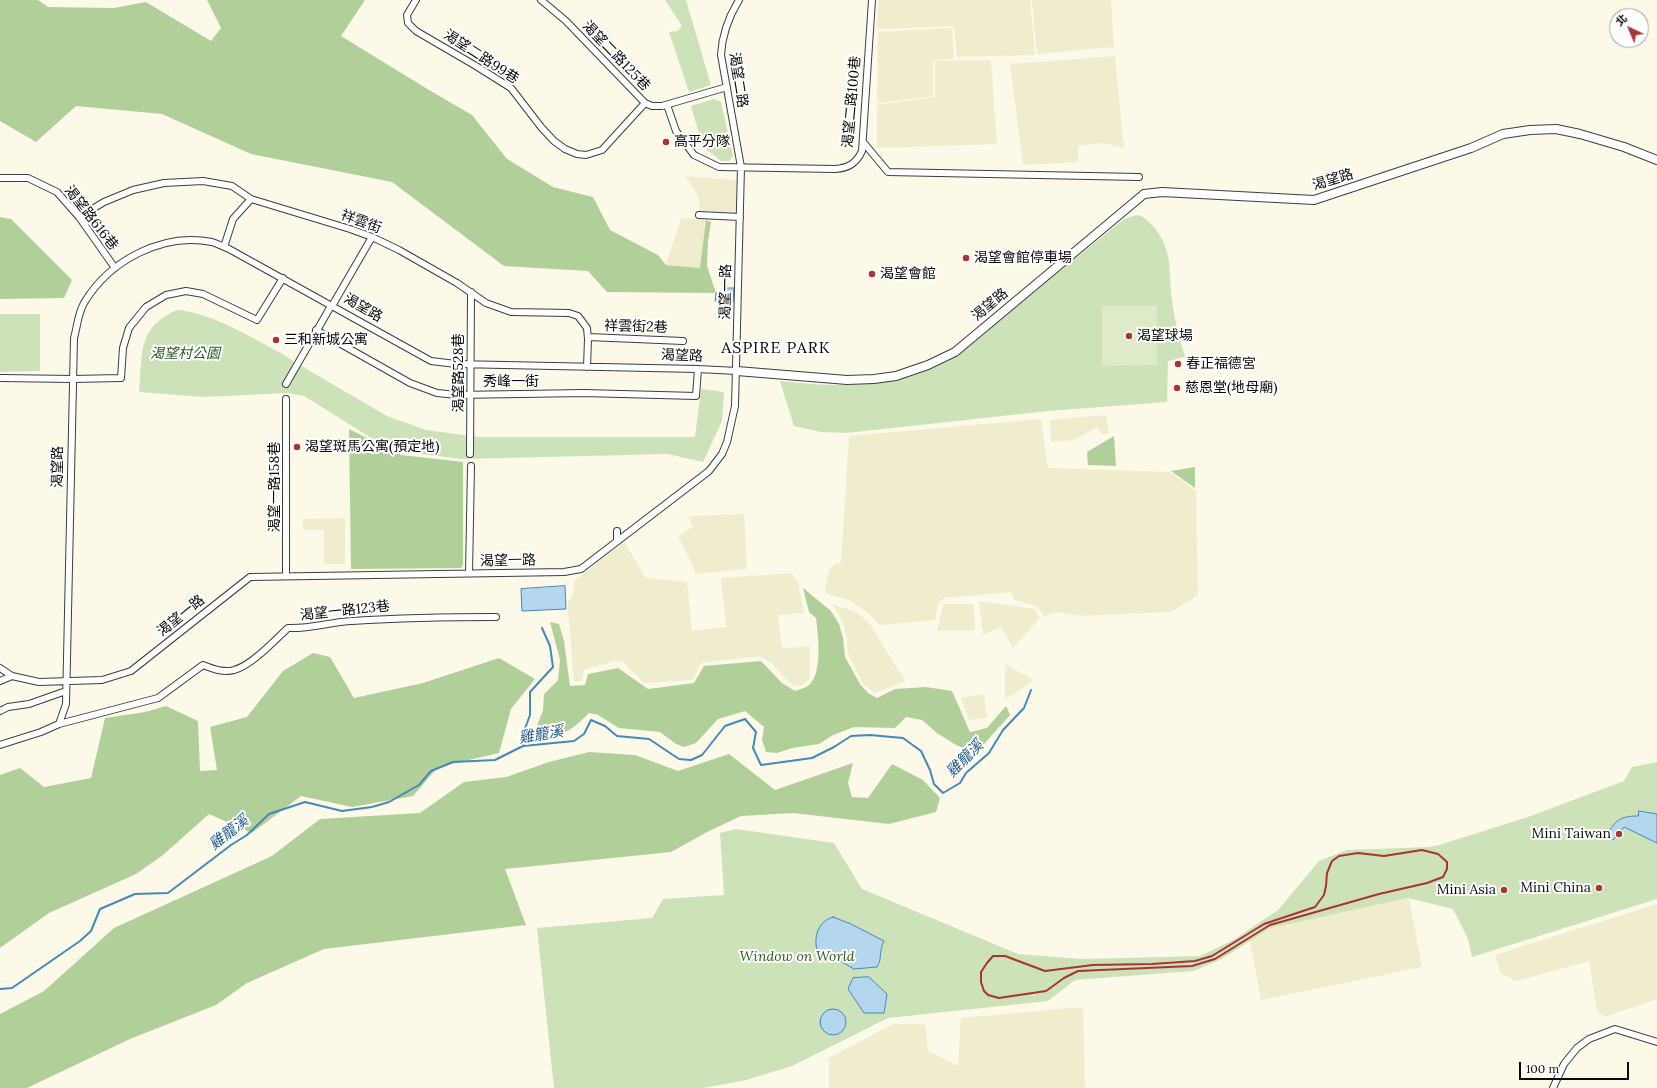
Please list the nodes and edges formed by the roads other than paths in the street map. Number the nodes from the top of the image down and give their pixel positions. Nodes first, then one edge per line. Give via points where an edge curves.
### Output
1 (416, 0) edge
2 (541, 0) edge
3 (739, 0) edge
4 (872, 0) edge
5 (727, 87) junction
6 (645, 103) junction
7 (667, 105) junction
8 (862, 142) junction
9 (1657, 160) edge
10 (741, 167) junction
11 (0, 178) edge
12 (1139, 178) dead end
13 (251, 199) junction
14 (699, 215) dead end
15 (79, 217) junction
16 (740, 217) junction
17 (372, 237) junction
18 (224, 247) junction
19 (115, 268) junction
20 (282, 278) junction
21 (471, 292) junction
22 (332, 306) junction
23 (316, 330) junction
24 (588, 337) junction
25 (683, 341) dead end
26 (471, 365) junction
27 (587, 367) junction
28 (698, 369) junction
29 (737, 371) junction
30 (0, 378) edge
31 (73, 379) junction
32 (286, 384) dead end
33 (471, 394) junction
34 (286, 399) dead end
35 (280, 407) dead end
36 (286, 407) junction
37 (470, 454) dead end
38 (470, 466) dead end
39 (617, 531) dead end
40 (617, 541) junction
41 (573, 564) dead end
42 (573, 571) junction
43 (469, 573) junction
44 (286, 576) junction
45 (496, 617) dead end
46 (0, 668) edge
47 (12, 676) junction
48 (0, 681) edge
49 (66, 682) junction
50 (66, 691) junction
51 (0, 711) edge
52 (59, 724) junction
53 (0, 745) edge
54 (1657, 1042) edge
55 (1553, 1088) edge

1 - 6 street, 渴望二路99巷 via 407,15 408,23 416,31 511,88 541,127 565,149 586,155 602,150
2 - 6 street, 渴望二路125巷 via 566,21
3 - 5 street, 渴望二路 via 728,18 722,40 721,55
4 - 8 street, 渴望二路100巷
5 - 7 street, 渴望二路125巷
5 - 10 street, 渴望二路
6 - 7 street, 渴望二路125巷 via 652,106
7 - 10 street, 渴望二路100巷 via 676,131 694,155 719,167
8 - 10 street, 渴望二路100巷 via 859,157 854,164 845,168
8 - 12 street via 888,172
9 - 29 street, 渴望路 via 1580,134 1556,129 1530,130 1502,134 1471,148 1314,200 1162,192 1144,194 955,352 928,366 896,376 847,380
10 - 16 street, 渴望一路
11 - 15 street, 渴望路616巷 via 28,178 57,192
13 - 15 street, 祥雲街 via 232,186 203,181 164,183 133,190
13 - 17 street, 祥雲街
13 - 18 street via 233,219
14 - 16 street
15 - 19 street, 渴望路616巷
16 - 29 street, 渴望一路
17 - 21 street, 祥雲街
17 - 22 street
18 - 19 street, 渴望路 via 212,242 188,240 159,244
18 - 20 street, 渴望路
19 - 31 street, 渴望路 via 102,279 83,304 74,338
20 - 22 street, 渴望路
20 - 31 street via 257,320 203,294 186,291 166,295 146,307 129,328 123,348 121,378
21 - 24 street, 祥雲街 via 486,303 511,312 578,316 587,328
21 - 26 street, 渴望路528巷
22 - 23 street
22 - 26 street, 渴望路 via 430,361
23 - 32 street
23 - 33 street, 秀峰一街 via 410,383 437,393
24 - 25 street, 祥雲街2巷
24 - 27 street, 祥雲街
26 - 27 street, 渴望路
26 - 33 street, 渴望路528巷
27 - 28 street, 渴望路
28 - 29 street, 渴望路
28 - 33 street, 秀峰一街 via 696,396
29 - 40 street, 渴望一路 via 735,406 722,454 709,471 656,508
30 - 31 street
31 - 49 street, 渴望路
33 - 37 street, 渴望路528巷
34 - 36 street, 渴望一路158巷
35 - 36 street
36 - 44 street, 渴望一路158巷
38 - 43 street
39 - 40 street
40 - 42 street, 渴望一路 via 581,569
41 - 42 street
42 - 43 street, 渴望一路
43 - 44 street, 渴望一路
44 - 49 street, 渴望一路 via 246,575 131,671 102,680
45 - 52 street, 渴望一路123巷 via 342,621 304,628 288,628 246,665 233,671 217,670 203,665 158,698
46 - 47 street, 渴望一路
47 - 48 street
47 - 49 street, 渴望一路 via 39,682
49 - 50 street, 渴望路
50 - 51 street
50 - 52 street, 渴望路 via 66,704
52 - 53 street, 渴望一路123巷
54 - 55 street via 1615,1029 1589,1039 1577,1048 1564,1064

